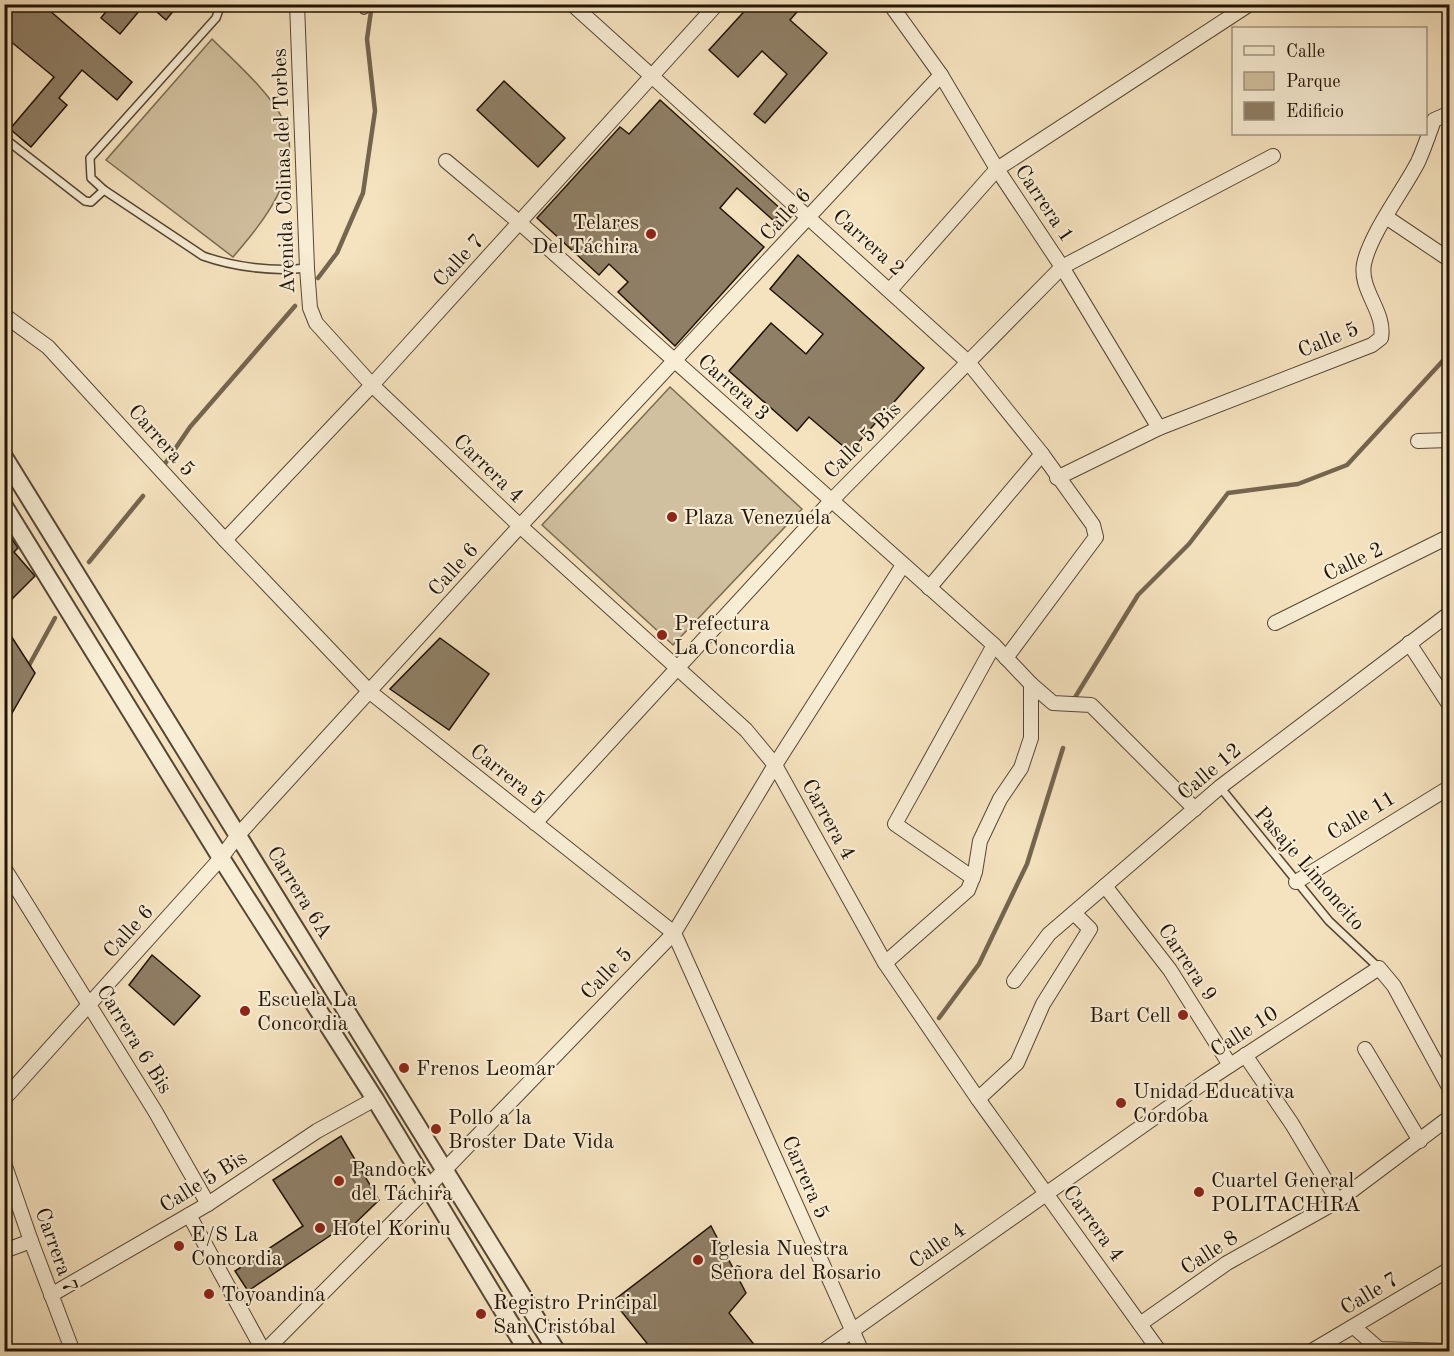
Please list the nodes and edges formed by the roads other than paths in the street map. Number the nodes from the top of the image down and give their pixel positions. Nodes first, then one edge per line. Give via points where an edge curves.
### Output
1 (220, 4) edge
2 (297, 4) edge
3 (572, 4) edge
4 (717, 4) edge
5 (890, 4) edge
6 (1250, 4) edge
7 (941, 75) junction
8 (652, 76) junction
9 (1449, 113) edge
10 (4, 138) edge
11 (1273, 156) dead end
12 (446, 161) dead end
13 (997, 169) junction
14 (104, 190) junction
15 (1386, 216) junction
16 (810, 217) junction
17 (520, 223) junction
18 (1449, 260) edge
19 (1062, 267) junction
20 (307, 268) junction
21 (890, 290) junction
22 (4, 315) edge
23 (675, 362) junction
24 (968, 362) junction
25 (372, 385) junction
26 (1159, 428) junction
27 (1449, 440) edge
28 (1418, 441) dead end
29 (1042, 454) junction
30 (4, 457) edge
31 (1057, 478) junction
32 (831, 501) junction
33 (4, 506) edge
34 (520, 526) junction
35 (1449, 536) edge
36 (225, 540) junction
37 (903, 565) junction
38 (928, 588) junction
39 (1449, 613) edge
40 (1275, 623) dead end
41 (1409, 642) junction
42 (994, 645) junction
43 (1006, 658) junction
44 (678, 668) junction
45 (1031, 684) junction
46 (370, 692) junction
47 (1449, 706) edge
48 (775, 765) junction
49 (1220, 787) junction
50 (1449, 787) edge
51 (1195, 809) junction
52 (535, 823) junction
53 (238, 836) junction
54 (221, 858) junction
55 (4, 868) edge
56 (973, 878) junction
57 (1296, 882) junction
58 (1105, 886) junction
59 (1074, 913) junction
60 (674, 933) junction
61 (885, 963) junction
62 (1379, 968) junction
63 (1014, 981) dead end
64 (89, 1006) junction
65 (1365, 1049) dead end
66 (1245, 1055) junction
67 (1230, 1065) junction
68 (1449, 1089) edge
69 (4, 1099) edge
70 (978, 1099) junction
71 (375, 1100) junction
72 (1449, 1117) edge
73 (1420, 1141) junction
74 (4, 1163) edge
75 (446, 1167) junction
76 (428, 1187) junction
77 (1047, 1193) junction
78 (1338, 1201) junction
79 (208, 1204) junction
80 (189, 1215) junction
81 (31, 1241) junction
82 (4, 1251) edge
83 (1449, 1269) edge
84 (51, 1295) junction
85 (1140, 1324) junction
86 (1354, 1327) junction
87 (852, 1331) junction
88 (1380, 1350) edge
89 (1449, 1351) edge
90 (73, 1352) edge
91 (264, 1352) edge
92 (528, 1352) edge
93 (557, 1352) edge
94 (822, 1352) edge
95 (862, 1352) edge
96 (1160, 1352) edge
97 (1310, 1352) edge

1 - 14 lane via 216,18 90,158 91,178
2 - 20 street, Avenida Colinas del Torbes
3 - 8 street, Carrera 2
4 - 8 street, Calle 7
5 - 7 street, Carrera 1
6 - 13 street
7 - 13 street, Carrera 1
7 - 16 street, Calle 6
8 - 16 street, Carrera 2
8 - 17 street, Calle 7
9 - 15 street, Calle 5 via 1434,120 1419,160
10 - 14 lane via 85,201 91,202
11 - 19 street, Calle 5 Bis
12 - 17 street, Carrera 3
13 - 19 street, Carrera 1
13 - 21 street
14 - 20 lane via 202,256 286,271
15 - 18 street
15 - 26 street, Calle 5 via 1363,272 1383,326 1381,338 1372,345
16 - 21 street, Carrera 2
16 - 23 street, Calle 6
17 - 23 street, Carrera 3
17 - 25 street, Calle 7
19 - 24 street, Calle 5 Bis
19 - 26 street, Carrera 1
20 - 25 street, Avenida Colinas del Torbes via 310,308 316,323
21 - 24 street, Carrera 2
22 - 36 street, Carrera 5 via 48,346
23 - 32 street, Carrera 3
23 - 34 street, Calle 6
24 - 29 street, Carrera 2
24 - 32 street, Calle 5 Bis
25 - 34 street, Carrera 4
25 - 36 street, Calle 7
26 - 31 street, Calle 5
27 - 28 street
29 - 31 street, Carrera 2
29 - 38 street
30 - 53 street, Carrera 6A
31 - 43 street, Carrera 2 via 1093,525 1096,537
32 - 37 street, Carrera 3
32 - 44 street, Calle 5 Bis
33 - 54 street
34 - 44 street, Carrera 4
34 - 46 street, Calle 6
35 - 40 street, Calle 2
36 - 46 street, Carrera 5
37 - 38 street, Carrera 3
37 - 48 street, Calle 5
38 - 42 street, Carrera 3
39 - 41 street, Calle 12
41 - 47 street
41 - 49 street, Calle 12
42 - 43 street, Carrera 3
42 - 56 street via 895,824
43 - 45 street, Carrera 3
44 - 48 street, Carrera 4 via 746,730
44 - 52 street, Calle 5 Bis
45 - 51 street, Carrera 3 via 1053,703 1091,705
45 - 56 street via 1031,738 1021,768 1000,799 980,841
46 - 52 street, Carrera 5
46 - 53 street, Calle 6
48 - 60 street, Calle 5
48 - 61 street, Carrera 4
49 - 51 street, Calle 12
49 - 57 lane, Pasaje Limoncito
50 - 57 street, Calle 11
51 - 58 street, Calle 12
52 - 60 street, Carrera 5
53 - 54 street, Calle 6
53 - 75 street, Carrera 6A
54 - 64 street, Calle 6
54 - 71 street
55 - 64 street, Carrera 6 Bis
56 - 61 street via 968,890
57 - 62 lane, Pasaje Limoncito via 1329,921
58 - 59 street, Calle 12
58 - 67 street, Carrera 9 via 1170,970
59 - 63 street, Calle 12 via 1049,934
59 - 70 street via 1090,929 1043,1004 1017,1063
60 - 75 street, Calle 5
60 - 87 street, Carrera 5
61 - 70 street, Carrera 4
62 - 66 street, Calle 10
62 - 68 street via 1394,986
64 - 69 street, Calle 6
64 - 79 street, Carrera 6 Bis via 156,1111
65 - 73 street
66 - 67 street, Calle 10
66 - 78 street
67 - 77 street, Calle 10
70 - 77 street, Carrera 4
71 - 76 street
71 - 79 street, Calle 5 Bis via 318,1131
72 - 73 street, Calle 8
73 - 78 street, Calle 8
74 - 81 street, Carrera 7
75 - 76 street, Calle 5
75 - 93 street, Carrera 6A
76 - 91 street, Calle 5
76 - 92 street
77 - 85 street, Carrera 4
77 - 87 street, Calle 4
78 - 85 street, Calle 8 via 1227,1263
79 - 80 street, Calle 5 Bis
80 - 84 street, Calle 5 Bis
80 - 91 street
81 - 82 street
81 - 84 street, Carrera 7
83 - 86 street, Calle 7
84 - 90 street, Carrera 7
85 - 96 street, Carrera 4
86 - 88 street
86 - 97 street, Calle 7
87 - 94 street, Calle 4
87 - 95 street, Carrera 5
88 - 89 street

